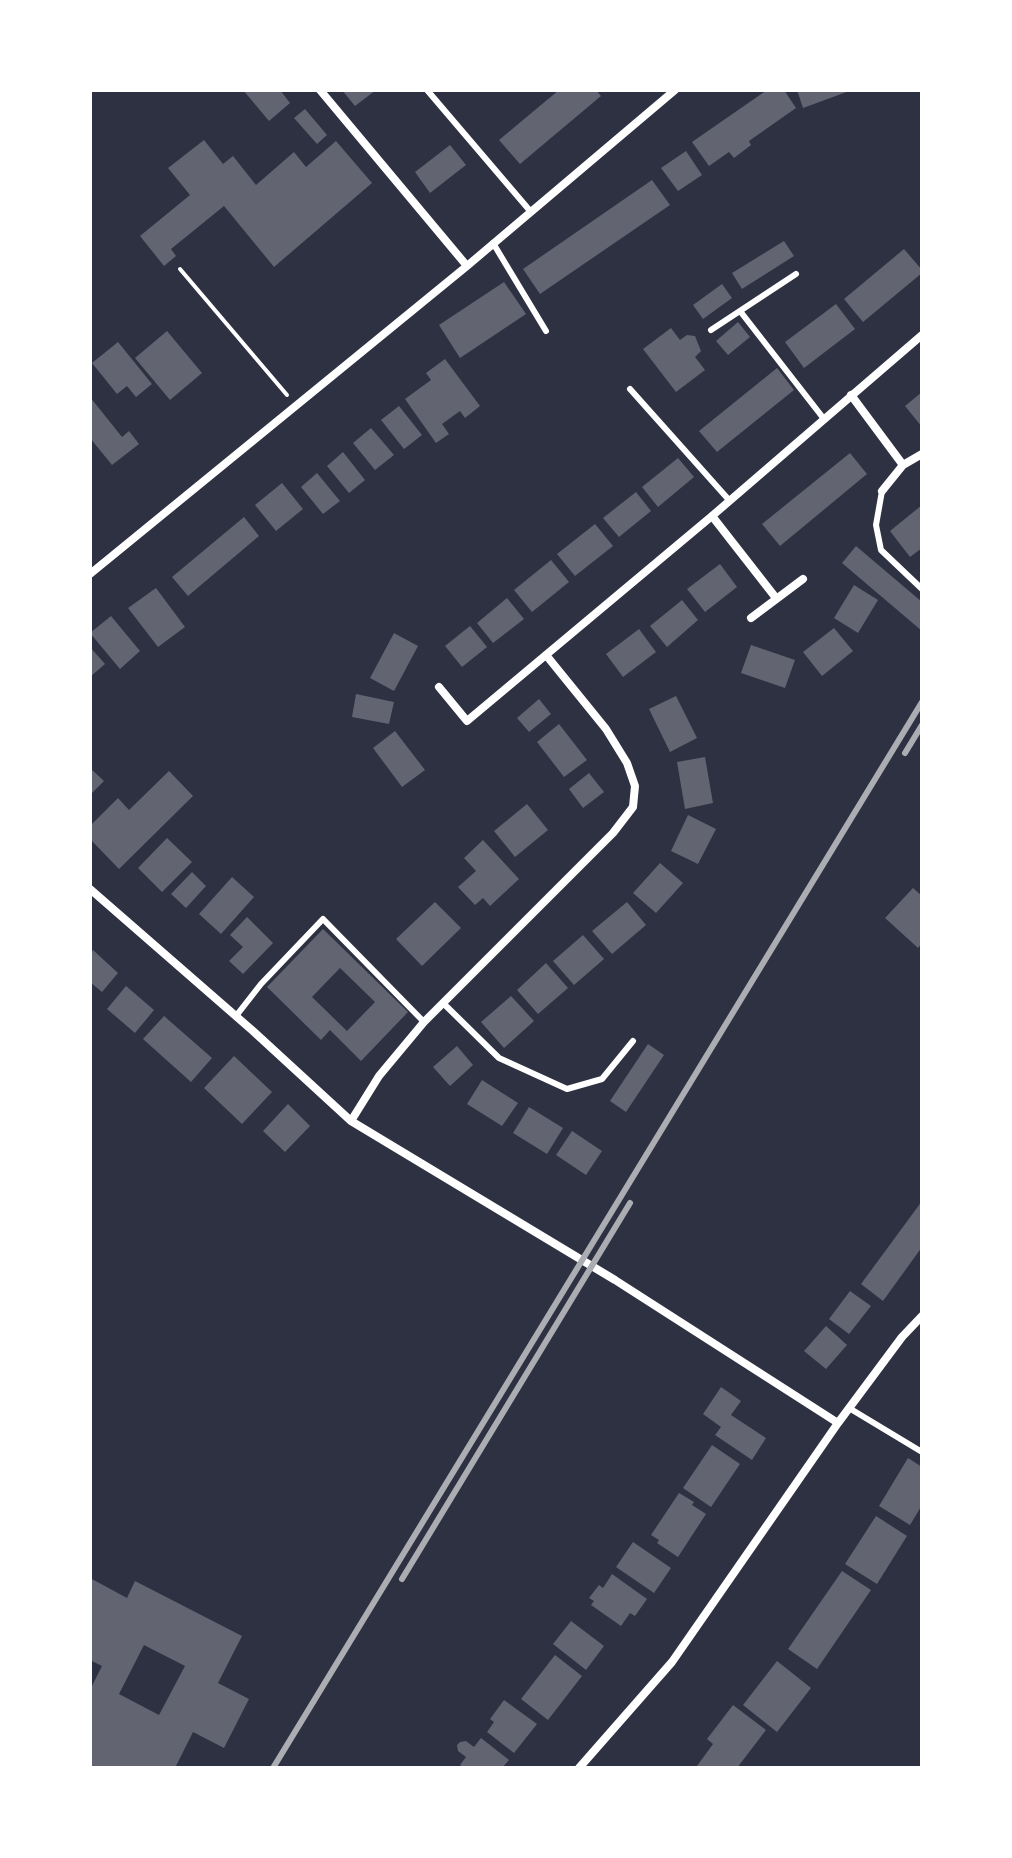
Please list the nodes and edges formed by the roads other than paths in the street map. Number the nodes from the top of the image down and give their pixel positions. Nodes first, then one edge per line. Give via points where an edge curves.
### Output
1 (320, 90) edge
2 (427, 90) edge
3 (675, 90) edge
4 (531, 212) junction
5 (493, 243) junction
6 (467, 266) junction
7 (796, 274) dead end
8 (740, 311) junction
9 (711, 330) dead end
10 (546, 331) dead end
11 (922, 335) edge
12 (630, 389) dead end
13 (851, 395) junction
14 (824, 419) junction
15 (922, 454) edge
16 (903, 465) junction
17 (882, 491) joint
18 (729, 500) junction
19 (712, 516) junction
20 (90, 574) edge
21 (803, 579) dead end
22 (922, 589) edge
23 (776, 598) junction
24 (751, 618) dead end
25 (546, 655) junction
26 (439, 687) dead end
27 (90, 889) edge
28 (443, 1003) junction
29 (236, 1016) junction
30 (424, 1022) junction
31 (633, 1041) dead end
32 (351, 1121) junction
33 (922, 1316) edge
34 (849, 1408) junction
35 (838, 1423) junction
36 (922, 1452) edge
37 (579, 1768) edge

1 - 6 street
2 - 4 lane
3 - 4 street
4 - 5 street
5 - 6 street
5 - 10 lane
6 - 20 street
7 - 8 lane
8 - 9 lane
8 - 14 lane
11 - 13 street
12 - 18 lane
13 - 14 street
13 - 16 street
14 - 18 street
15 - 16 street
16 - 17 street
17 - 22 lane via 876,525 881,550
18 - 19 street
19 - 23 street
19 - 25 street
21 - 23 street
23 - 24 street
25 - 26 street via 467,721
25 - 28 street via 627,763 635,786 633,807
27 - 29 street
28 - 30 street
28 - 31 lane via 499,1058 567,1089 602,1079
29 - 30 lane via 323,919
29 - 32 street
30 - 32 street via 379,1076
32 - 35 street via 615,1280
33 - 34 street
34 - 35 street
34 - 36 lane
35 - 37 street via 672,1662

